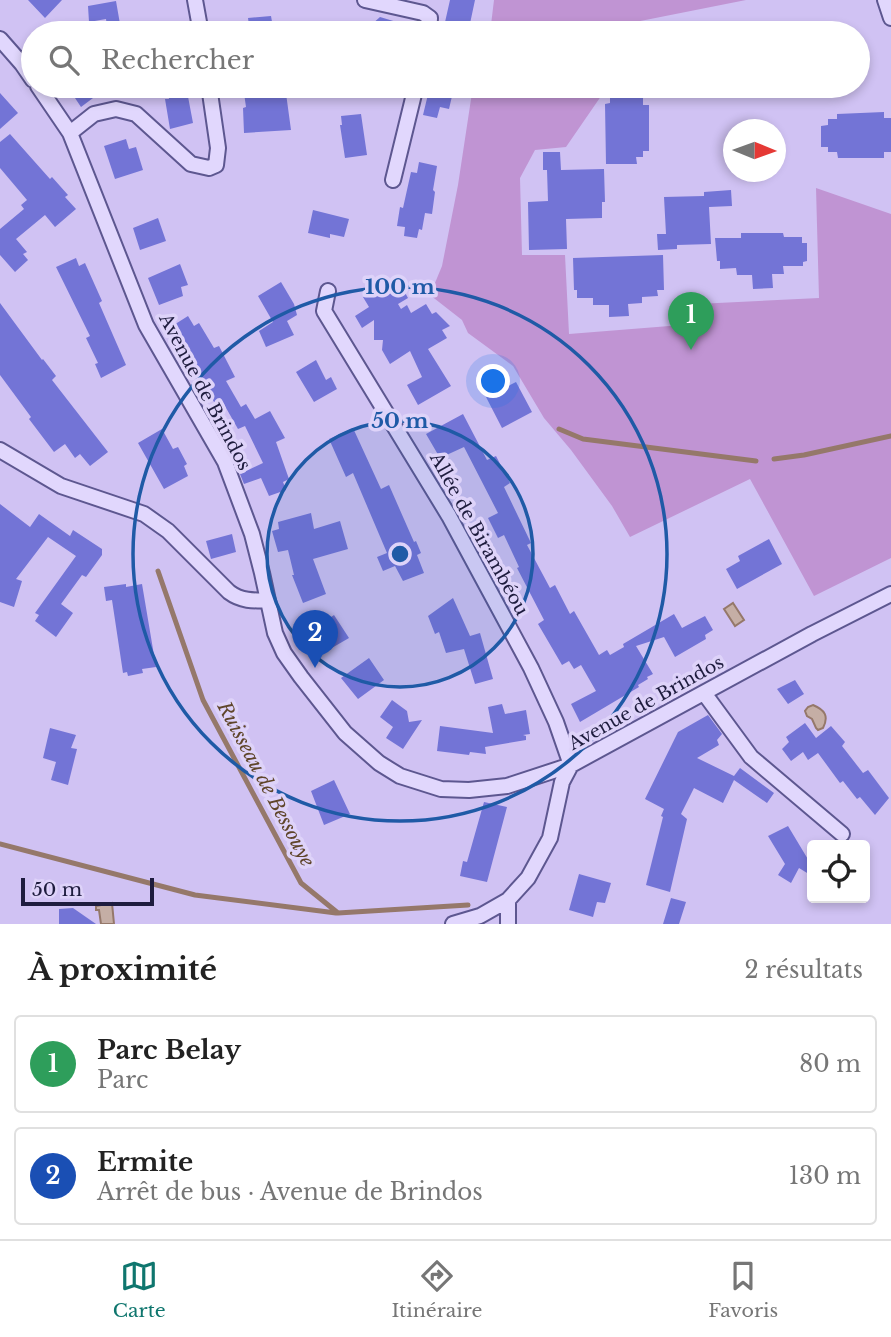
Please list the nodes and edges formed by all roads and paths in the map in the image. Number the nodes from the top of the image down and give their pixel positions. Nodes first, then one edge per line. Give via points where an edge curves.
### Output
1 (195, 0) edge
2 (365, 0) edge
3 (886, 0) edge
4 (891, 18) edge
5 (199, 21) edge
6 (430, 21) edge
7 (0, 39) edge
8 (21, 63) edge
9 (45, 98) edge
10 (211, 98) edge
11 (413, 98) edge
12 (70, 133) junction
13 (393, 180) dead end
14 (328, 291) dead end
15 (0, 450) edge
16 (891, 594) edge
17 (268, 600) junction
18 (704, 693) junction
19 (571, 765) junction
20 (842, 834) dead end
21 (509, 900) junction
22 (453, 924) edge
23 (508, 924) edge

1 - 5 street
2 - 6 street via 423,13
3 - 4 street
7 - 8 street
9 - 12 street, Avenue de Brindos
10 - 12 street via 218,148 216,165 209,167 191,164 136,114 116,109 94,114
11 - 13 street
12 - 17 street, Avenue de Brindos via 146,325 225,462 252,534
14 - 19 street, Allée de Birambéou via 324,311 468,550 531,668
15 - 17 street via 61,486 144,514 237,598
16 - 18 street, Avenue de Brindos
17 - 19 street, Avenue de Brindos via 275,633 300,677 345,733 400,776 441,789 469,790 508,786
18 - 19 street, Avenue de Brindos
18 - 20 street via 751,757
19 - 21 street via 562,782 550,838 528,878
21 - 22 street
21 - 23 street

